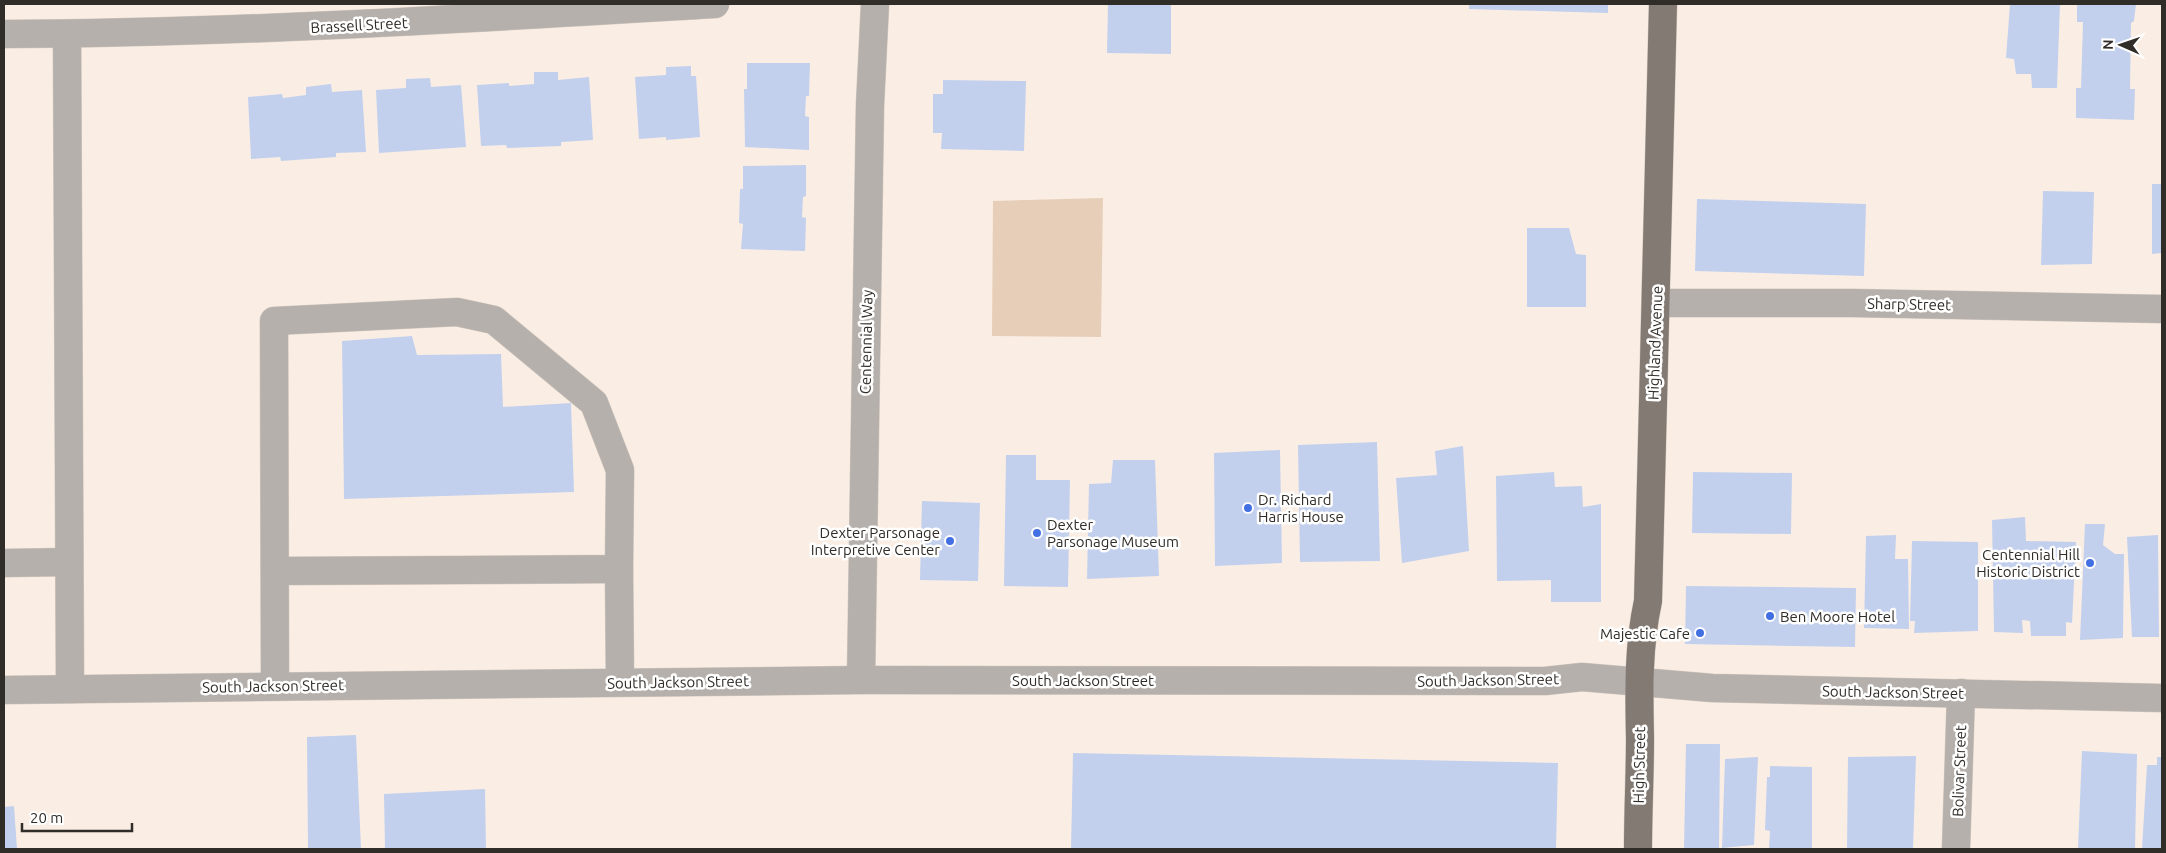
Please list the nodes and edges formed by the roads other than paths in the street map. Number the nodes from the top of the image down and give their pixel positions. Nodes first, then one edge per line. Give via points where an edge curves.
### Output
1 (715, 4) edge
2 (875, 4) edge
3 (1663, 4) edge
4 (346, 15) edge
5 (4, 34) edge
6 (67, 34) junction
7 (1656, 303) junction
8 (2162, 309) edge
9 (69, 562) junction
10 (4, 563) edge
11 (619, 569) junction
12 (275, 571) junction
13 (861, 680) junction
14 (620, 682) junction
15 (1638, 682) junction
16 (275, 686) junction
17 (70, 689) junction
18 (4, 690) edge
19 (1961, 693) junction
20 (2162, 698) edge
21 (1638, 849) edge
22 (1956, 849) edge

1 - 4 street, Brassell Street
2 - 13 street, Centennial Way via 870,105
3 - 7 main road, Highland Avenue
4 - 6 street, Brassell Street via 147,33
5 - 6 street, Brassell Street
6 - 9 street
7 - 8 street, Sharp Street
7 - 15 main road, Highland Avenue via 1648,601 1642,628
9 - 10 street
9 - 17 street
11 - 12 street
11 - 12 street via 620,470 594,402 494,320 457,312 274,321
11 - 14 street
12 - 16 street
13 - 14 street, South Jackson Street
13 - 15 street, South Jackson Street via 1545,681 1582,677
14 - 16 street, South Jackson Street
15 - 19 street, South Jackson Street via 1712,688
15 - 21 main road, High Street
16 - 17 street, South Jackson Street
17 - 18 street, South Jackson Street
19 - 20 street, South Jackson Street
19 - 22 street, Bolivar Street

